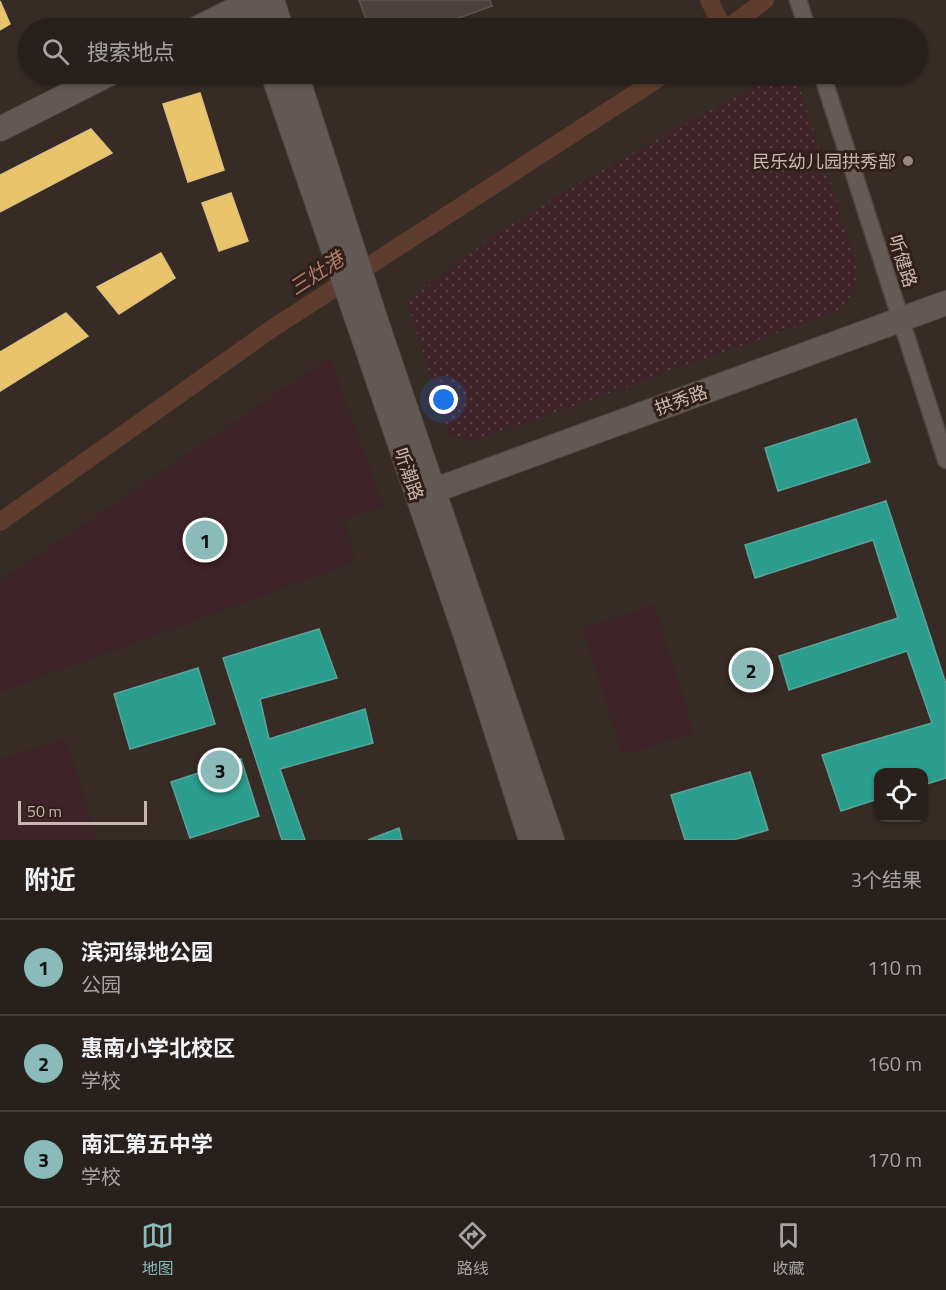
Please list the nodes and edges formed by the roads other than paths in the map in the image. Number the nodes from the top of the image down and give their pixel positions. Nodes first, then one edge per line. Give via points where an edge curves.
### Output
1 (798, 0) edge
2 (256, 1) edge
3 (219, 18) edge
4 (257, 18) edge
5 (272, 18) edge
6 (804, 18) edge
7 (89, 84) edge
8 (277, 84) edge
9 (299, 84) edge
10 (825, 84) edge
11 (0, 129) edge
12 (334, 221) junction
13 (946, 303) edge
14 (901, 319) junction
15 (946, 460) edge
16 (426, 494) junction
17 (531, 840) edge
18 (552, 840) edge

1 - 6 street
2 - 3 main road
2 - 4 main road
2 - 5 main road
7 - 11 main road
8 - 12 main road, 听潮路
9 - 12 main road, 听潮路
10 - 14 street, 听健路
12 - 16 main road, 听潮路
13 - 14 main road, 拱秀路
14 - 15 street, 听健路
14 - 16 main road, 拱秀路
16 - 17 main road, 听潮路
16 - 18 main road, 听潮路

